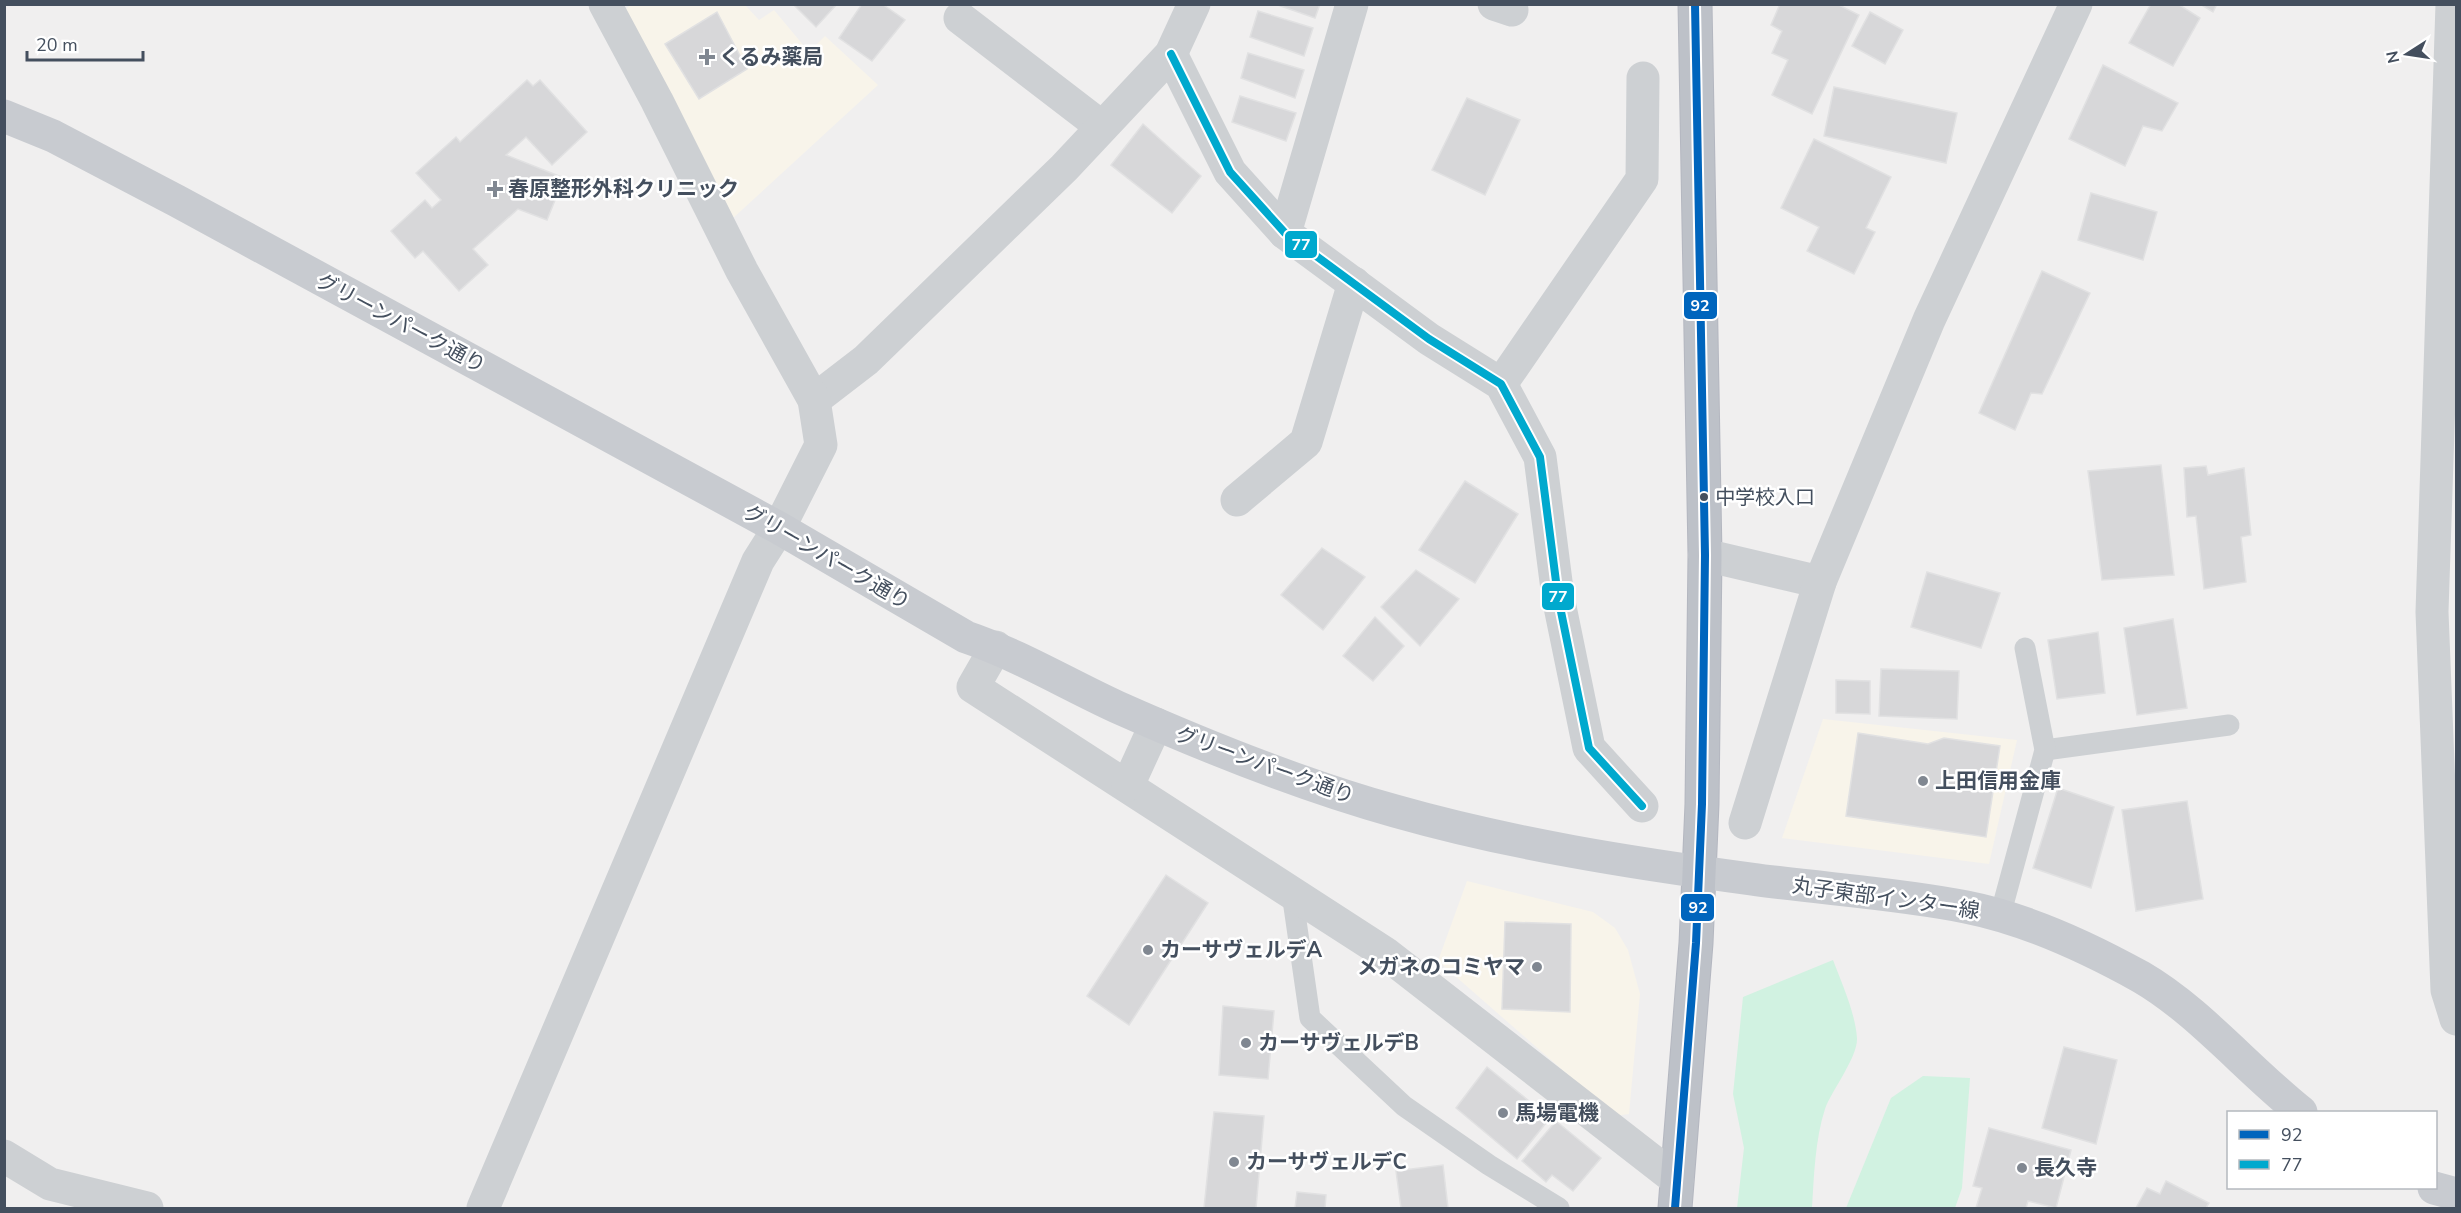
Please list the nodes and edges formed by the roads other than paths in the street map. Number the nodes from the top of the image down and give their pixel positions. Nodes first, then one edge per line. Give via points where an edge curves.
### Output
1 (606, 4) edge
2 (1194, 4) edge
3 (1352, 4) edge
4 (1695, 4) edge
5 (2076, 4) edge
6 (2452, 4) edge
7 (960, 18) dead end
8 (1171, 54) junction
9 (1643, 78) dead end
10 (4, 116) edge
11 (1102, 127) junction
12 (1285, 233) junction
13 (1354, 283) junction
14 (1501, 384) junction
15 (814, 400) junction
16 (1237, 500) dead end
17 (780, 528) junction
18 (1705, 555) junction
19 (1820, 582) junction
20 (996, 647) junction
21 (2025, 648) dead end
22 (1156, 724) junction
23 (2229, 725) dead end
24 (2045, 750) junction
25 (1128, 785) junction
26 (1642, 806) dead end
27 (1745, 823) dead end
28 (1698, 872) junction
29 (1292, 893) junction
30 (2000, 916) junction
31 (2457, 1019) edge
32 (2299, 1111) edge
33 (4, 1156) edge
34 (2437, 1189) edge
35 (2457, 1194) edge
36 (1676, 1195) edge
37 (147, 1209) edge
38 (483, 1209) edge
39 (1559, 1209) edge

1 - 15 street via 742,271
2 - 8 street
3 - 12 street
4 - 18 highway
5 - 19 street via 1929,320
6 - 31 street via 2432,612 2447,990
7 - 11 street
8 - 11 street
8 - 12 street via 1230,172
9 - 14 street via 1642,179
10 - 17 main road, グリーンパーク通り via 52,136 177,201
11 - 15 street via 866,360
12 - 13 street
13 - 14 street via 1429,339
13 - 16 street via 1306,442
14 - 26 street via 1540,457 1558,597 1589,748
15 - 17 street via 821,445
17 - 20 main road, グリーンパーク通り via 966,638
17 - 38 street via 758,561
18 - 19 street
18 - 28 highway
19 - 27 street
20 - 22 main road, グリーンパーク通り
20 - 25 street via 973,687
21 - 24 lane
22 - 25 street
22 - 28 main road, グリーンパーク通り via 1286,775 1395,811 1510,840
23 - 24 lane
24 - 30 lane
25 - 29 street
28 - 30 main road, 丸子東部インター線 via 1929,901
28 - 36 highway
29 - 36 street via 1386,953
29 - 39 lane via 1310,1018 1404,1106
30 - 32 main road, 丸子東部インター線 via 2064,940 2143,979 2181,1005
33 - 37 street via 50,1184
34 - 35 main road

